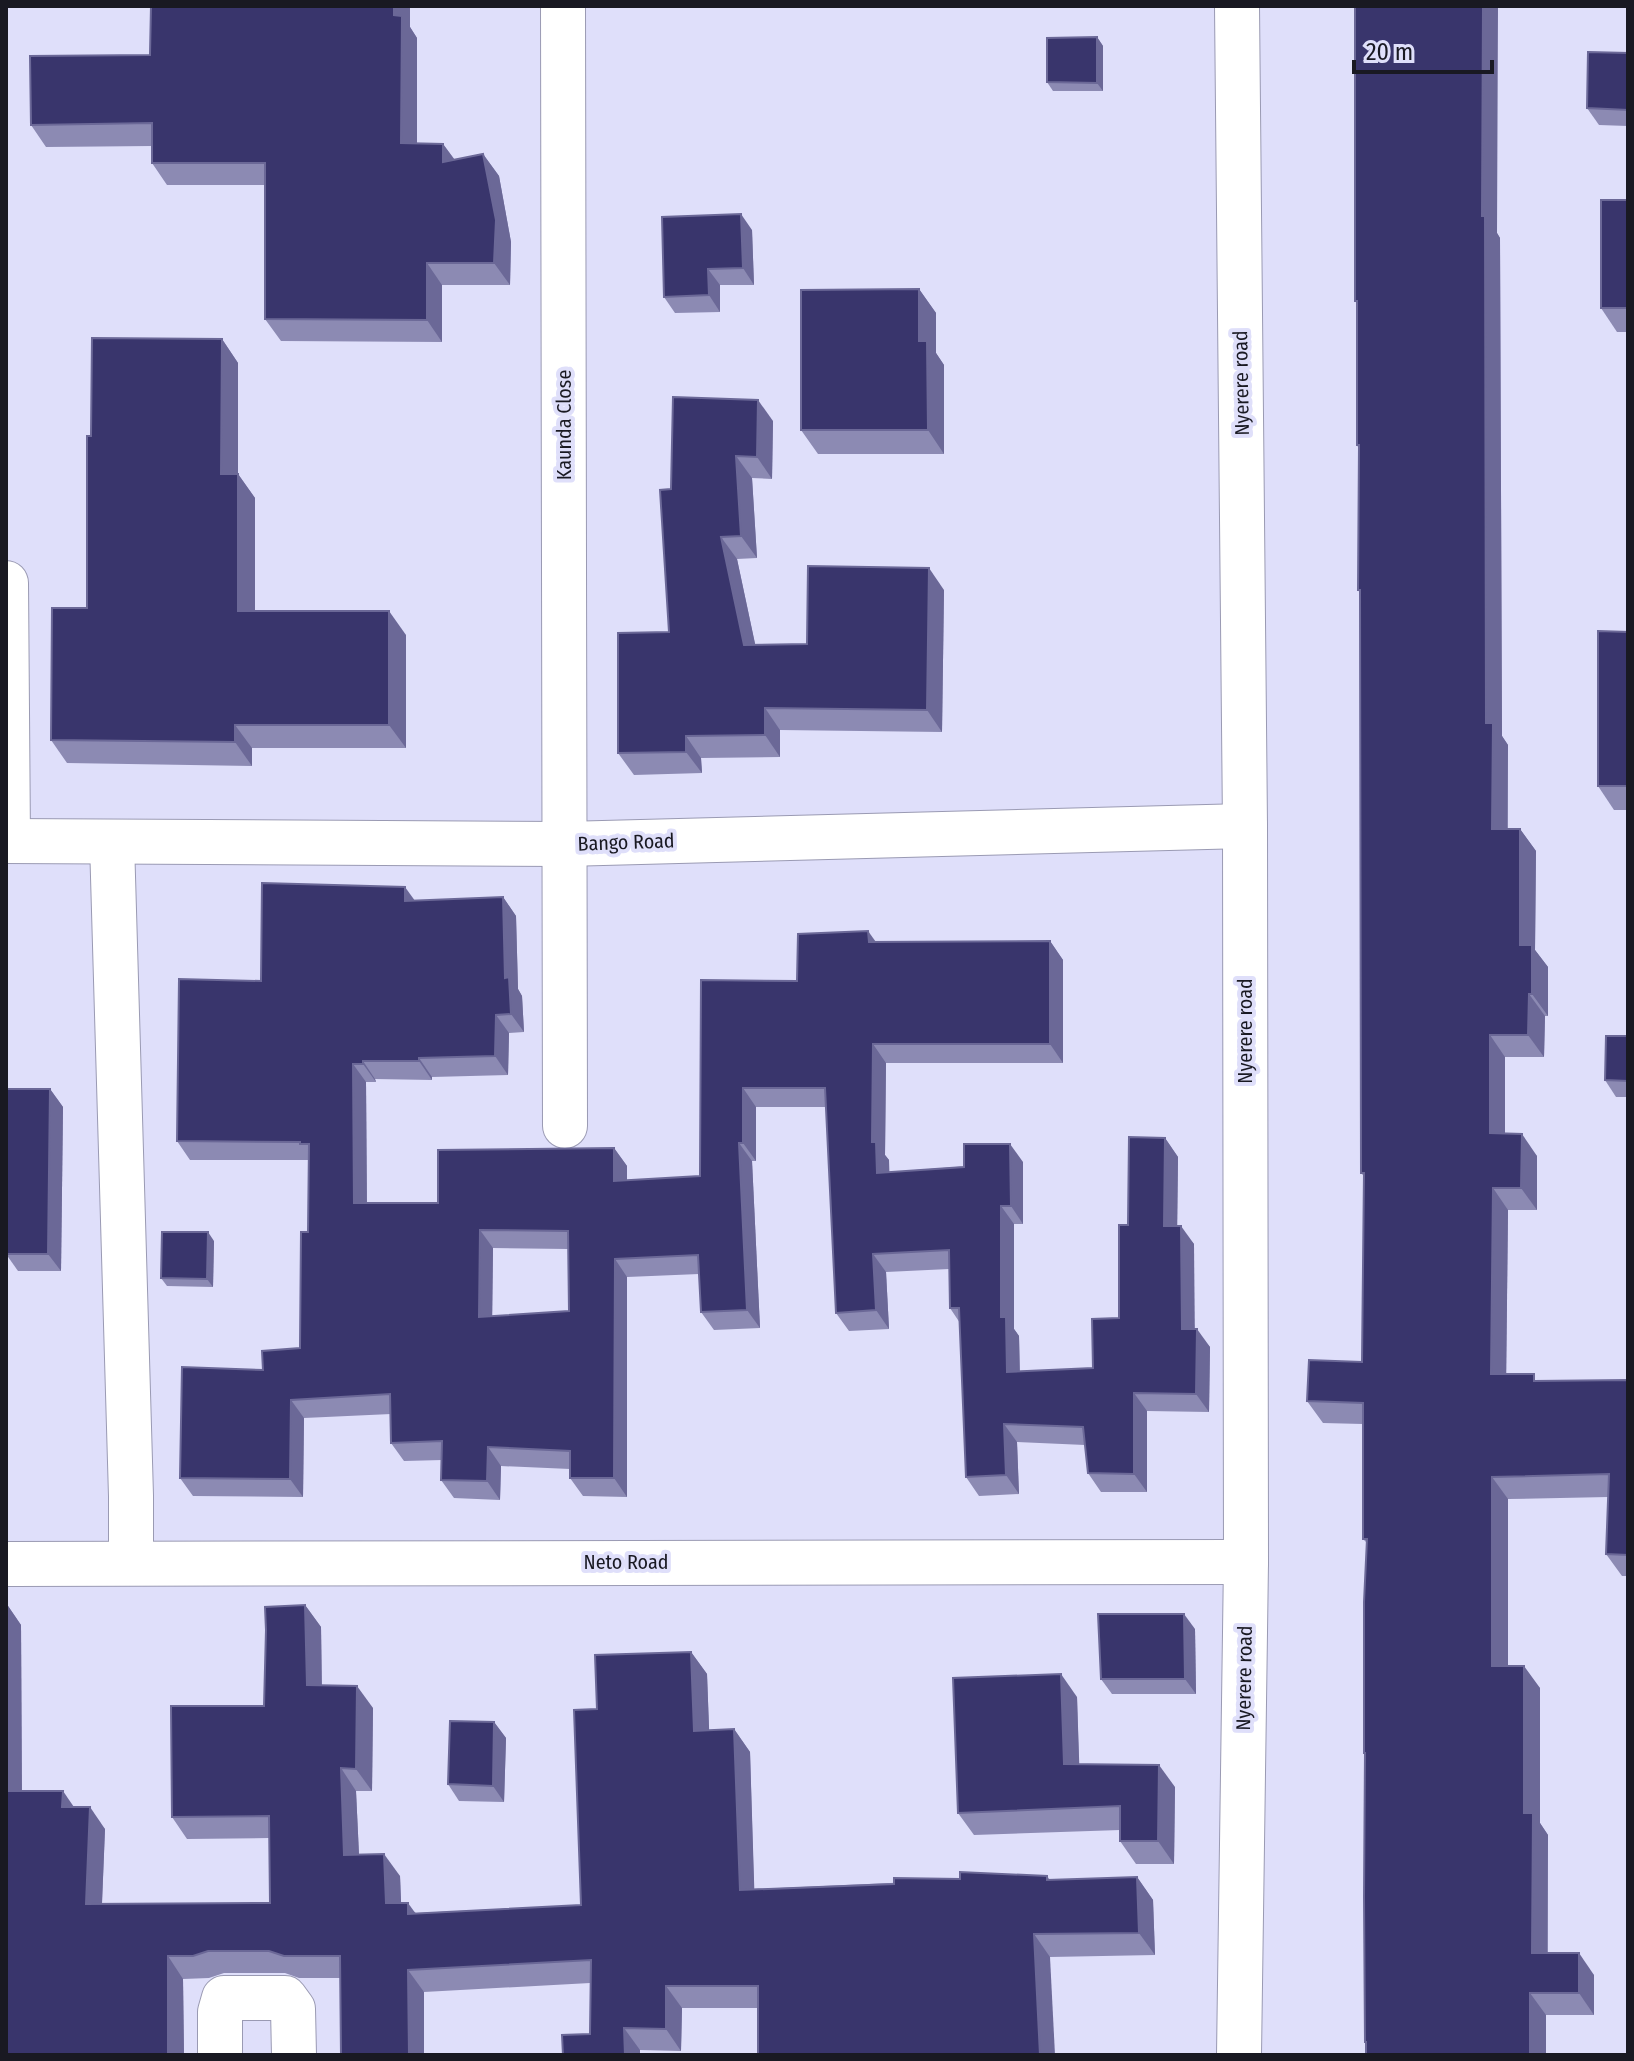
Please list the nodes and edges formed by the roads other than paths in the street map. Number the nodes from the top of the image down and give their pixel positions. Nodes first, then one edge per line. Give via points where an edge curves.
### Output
1 (563, 6) edge
2 (1237, 6) edge
3 (6, 583) edge
4 (1245, 826) junction
5 (7, 841) edge
6 (112, 842) junction
7 (565, 844) junction
8 (565, 1126) dead end
9 (1246, 1562) junction
10 (131, 1563) junction
11 (6, 1564) edge
12 (220, 2055) edge
13 (294, 2055) edge
14 (1239, 2055) edge

1 - 7 street, Kaunda Close
2 - 4 street, Nyerere road
3 - 5 street
4 - 7 street, Bango Road
4 - 9 street, Nyerere road
5 - 6 street, Bango Road
6 - 7 street, Bango Road
6 - 10 street
7 - 8 street, Kaunda Close
9 - 10 street, Neto Road
9 - 14 street, Nyerere road
10 - 11 street, Neto Road
12 - 13 street via 224,1998 268,1997 285,1998 293,2009

